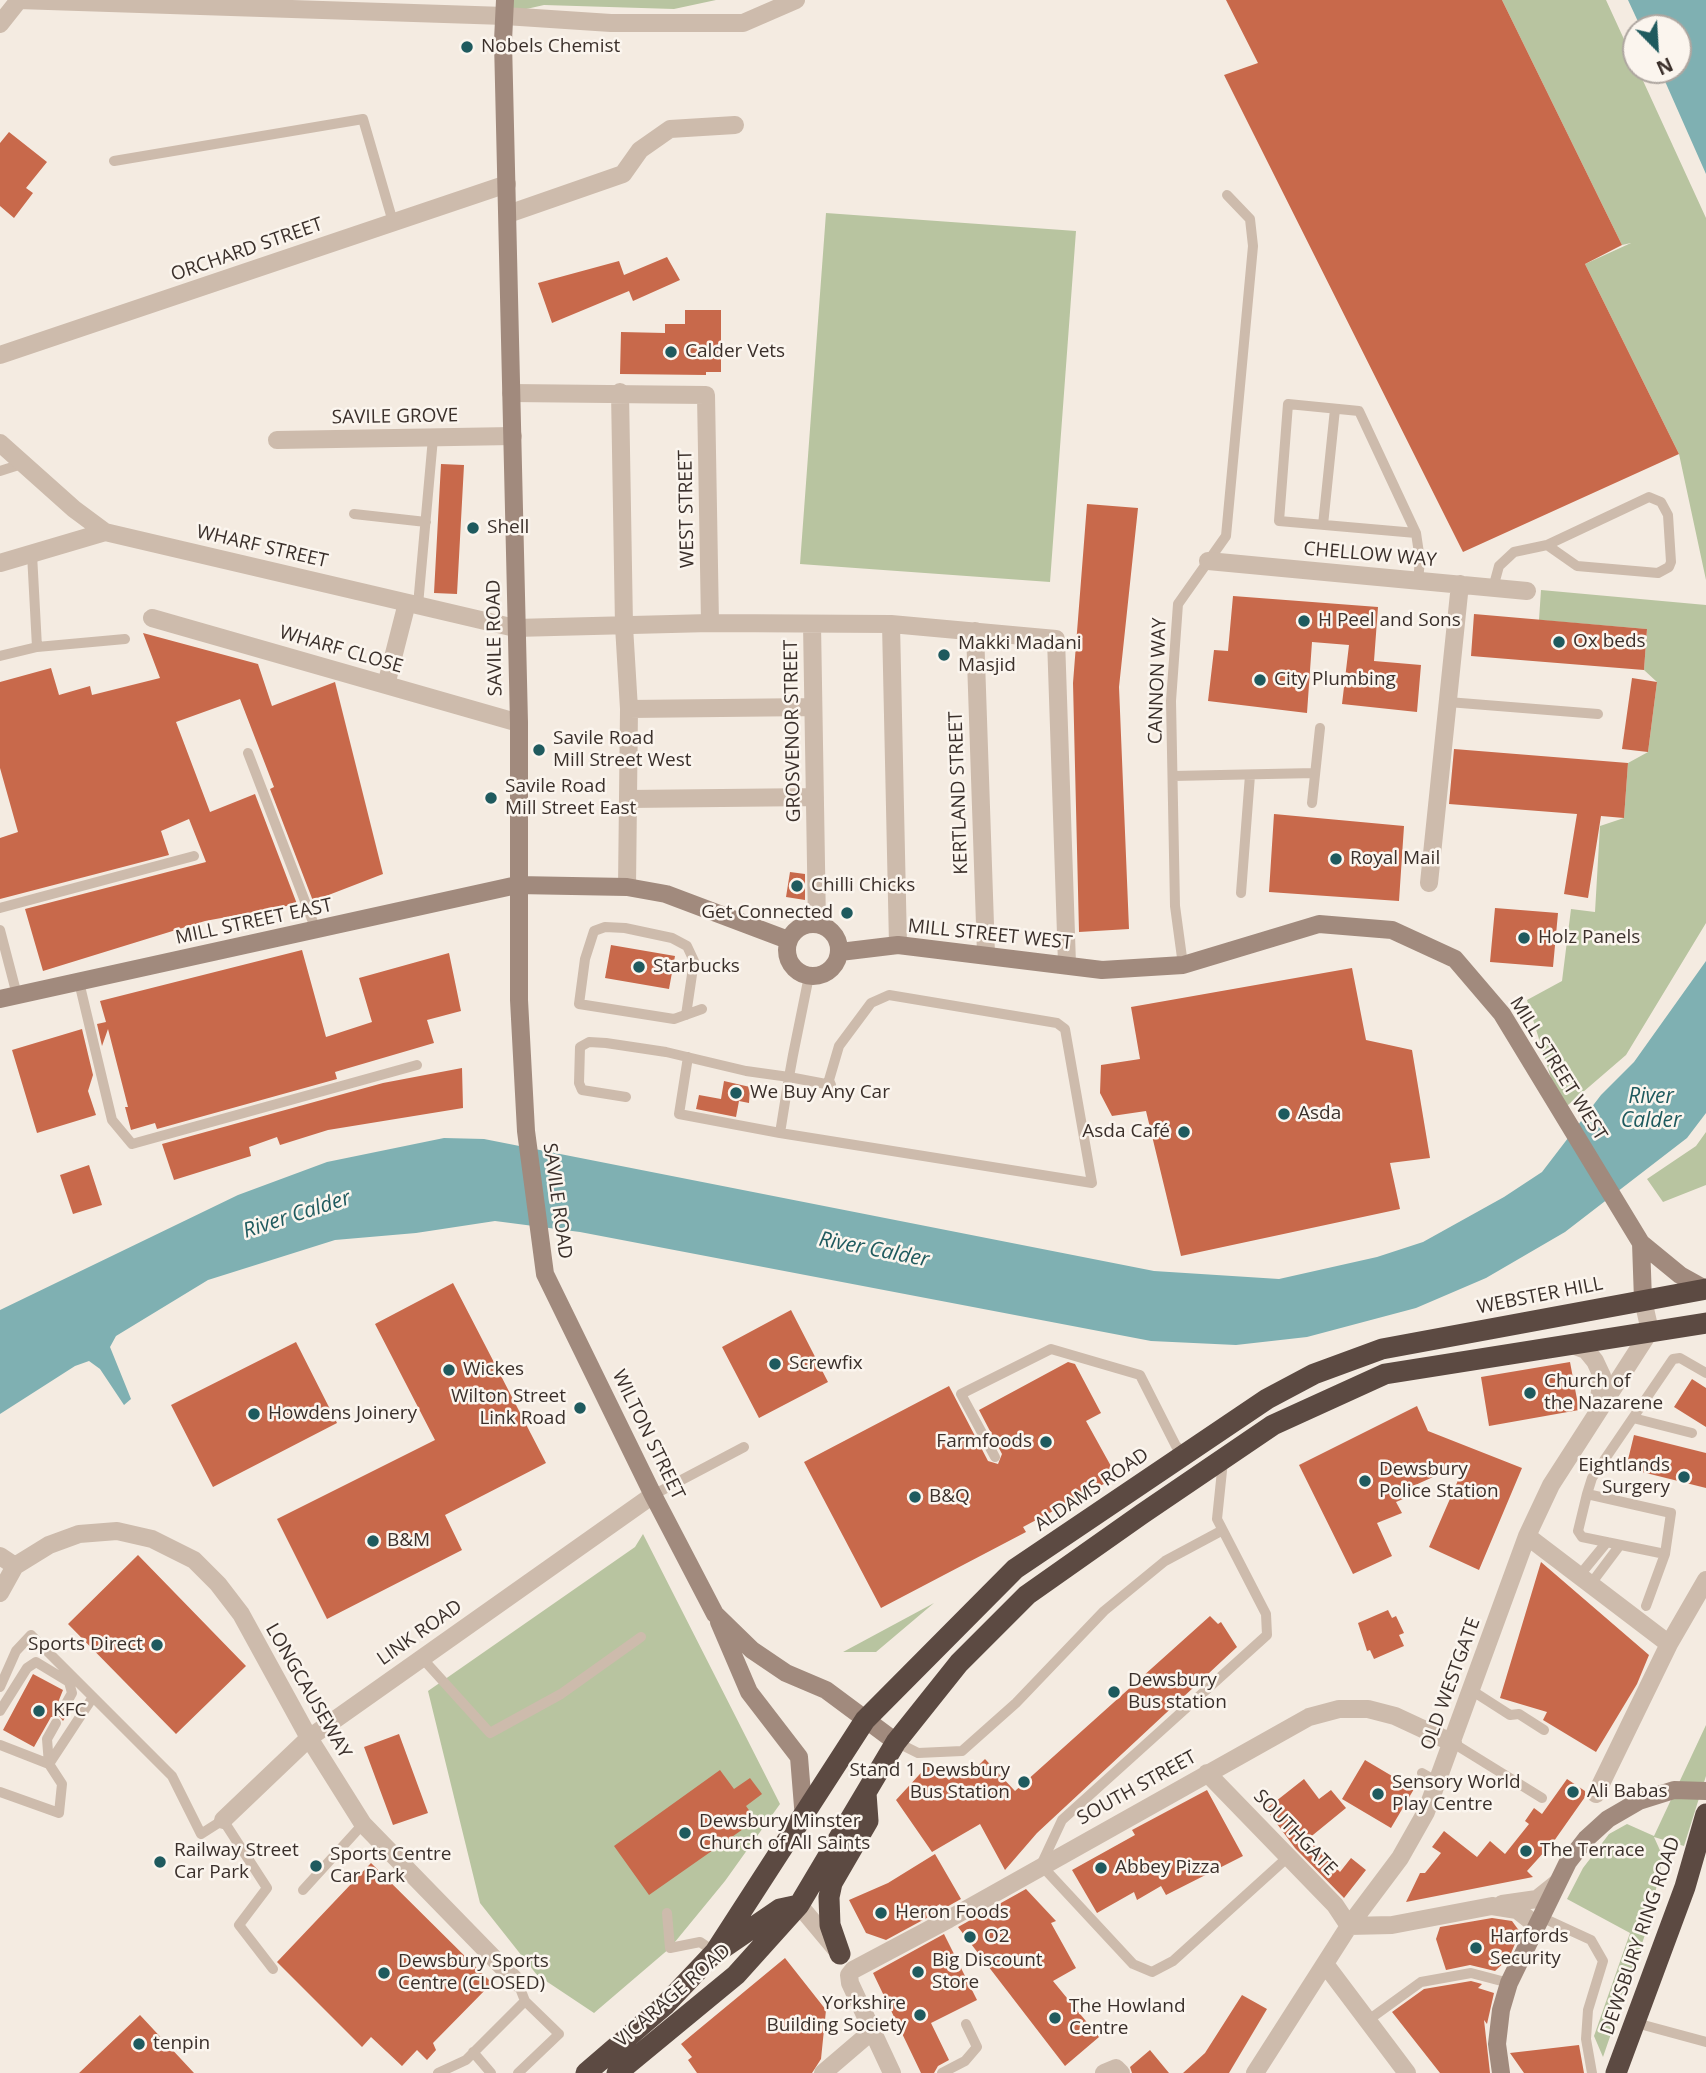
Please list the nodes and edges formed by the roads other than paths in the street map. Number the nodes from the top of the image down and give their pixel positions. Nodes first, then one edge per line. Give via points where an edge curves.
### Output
1 (18, 0) edge
2 (796, 0) edge
3 (362, 6) edge
4 (505, 8) edge
5 (0, 24) edge
6 (735, 125) dead end
7 (114, 162) dead end
8 (507, 184) junction
9 (1227, 195) dead end
10 (508, 214) junction
11 (393, 222) junction
12 (0, 355) edge
13 (620, 392) junction
14 (511, 393) junction
15 (1335, 409) junction
16 (513, 436) junction
17 (433, 438) junction
18 (277, 440) dead end
19 (0, 443) edge
20 (25, 463) junction
21 (0, 471) edge
22 (354, 514) dead end
23 (426, 522) junction
24 (1323, 525) junction
25 (105, 532) junction
26 (1416, 533) junction
27 (1547, 545) junction
28 (32, 554) junction
29 (1208, 561) junction
30 (0, 563) edge
31 (1418, 581) junction
32 (1460, 584) junction
33 (1493, 588) junction
34 (1527, 591) dead end
35 (412, 604) junction
36 (152, 618) dead end
37 (710, 624) junction
38 (812, 624) junction
39 (891, 624) junction
40 (624, 626) junction
41 (516, 628) junction
42 (975, 631) junction
43 (125, 639) dead end
44 (37, 647) junction
45 (0, 656) edge
46 (386, 685) junction
47 (1448, 702) junction
48 (813, 707) junction
49 (629, 709) junction
50 (1598, 714) dead end
51 (519, 723) junction
52 (1320, 728) dead end
53 (248, 753) dead end
54 (1315, 773) junction
55 (1250, 775) junction
56 (1173, 776) junction
57 (815, 797) junction
58 (628, 799) junction
59 (1312, 803) dead end
60 (194, 856) dead end
61 (1429, 883) dead end
62 (517, 885) junction
63 (627, 887) junction
64 (1241, 893) dead end
65 (0, 908) edge
66 (817, 924) junction
67 (0, 930) edge
68 (316, 930) junction
69 (788, 940) junction
70 (898, 945) junction
71 (840, 952) junction
72 (986, 954) junction
73 (1067, 964) junction
74 (1183, 965) junction
75 (809, 976) junction
76 (79, 982) junction
77 (9, 997) edge
78 (702, 1009) dead end
79 (686, 1015) junction
80 (688, 1058) junction
81 (417, 1065) dead end
82 (789, 1077) junction
83 (626, 1097) dead end
84 (780, 1133) junction
85 (1641, 1243) junction
86 (545, 1274) joint
87 (1705, 1289) edge
88 (1643, 1300) junction
89 (1706, 1323) edge
90 (1650, 1331) junction
91 (1570, 1344) junction
92 (1382, 1349) joint
93 (1706, 1373) edge
94 (1595, 1416) junction
95 (1633, 1418) junction
96 (1692, 1433) dead end
97 (744, 1447) dead end
98 (1186, 1454) junction
99 (995, 1457) dead end
100 (1223, 1458) junction
101 (1587, 1494) junction
102 (653, 1495) junction
103 (1221, 1531) junction
104 (1527, 1536) junction
105 (1607, 1542) junction
106 (1620, 1545) junction
107 (1665, 1554) junction
108 (7, 1561) edge
109 (1585, 1580) junction
110 (1706, 1580) edge
111 (0, 1593) edge
112 (1646, 1606) dead end
113 (715, 1614) junction
114 (641, 1637) dead end
115 (1668, 1644) junction
116 (422, 1658) junction
117 (0, 1687) edge
118 (1471, 1690) junction
119 (93, 1697) junction
120 (63, 1709) dead end
121 (0, 1712) edge
122 (865, 1720) junction
123 (56, 1723) dead end
124 (1544, 1730) dead end
125 (309, 1738) junction
126 (896, 1742) junction
127 (1453, 1742) junction
128 (0, 1745) edge
129 (49, 1764) junction
130 (1207, 1773) junction
131 (1422, 1773) dead end
132 (1438, 1782) junction
133 (1706, 1791) edge
134 (0, 1792) edge
135 (866, 1793) junction
136 (1596, 1794) dead end
137 (1542, 1798) dead end
138 (1706, 1814) edge
139 (223, 1819) junction
140 (804, 1819) junction
141 (363, 1824) junction
142 (1288, 1857) junction
143 (1041, 1865) junction
144 (1557, 1883) junction
145 (303, 1890) dead end
146 (799, 1905) junction
147 (1492, 1906) junction
148 (667, 1913) dead end
149 (1538, 1921) junction
150 (1349, 1926) junction
151 (715, 1952) junction
152 (846, 1962) junction
153 (1325, 1964) junction
154 (273, 1969) dead end
155 (518, 1983) joint
156 (1509, 1983) junction
157 (526, 2001) junction
158 (1367, 2021) junction
159 (1636, 2023) junction
160 (966, 2024) dead end
161 (871, 2032) junction
162 (1706, 2042) edge
163 (645, 2051) junction
164 (473, 2052) junction
165 (438, 2073) edge
166 (491, 2073) edge
167 (518, 2073) edge
168 (586, 2073) edge
169 (617, 2073) edge
170 (638, 2073) edge
171 (823, 2073) edge
172 (892, 2073) edge
173 (942, 2073) edge
174 (1104, 2073) edge
175 (1121, 2073) edge
176 (1255, 2073) edge
177 (1407, 2073) edge
178 (1501, 2073) edge
179 (1592, 2073) edge
180 (1616, 2073) edge

1 - 3 street
1 - 5 street
2 - 4 street via 743,23 611,23
3 - 4 street
4 - 8 street, SAVILE ROAD
6 - 10 street via 670,129 640,150 623,174
7 - 11 lane via 363,119
8 - 10 street, SAVILE ROAD
8 - 11 street, ORCHARD STREET
9 - 29 lane, CANNON WAY via 1250,219 1253,246 1226,536
10 - 14 street, SAVILE ROAD
11 - 12 street, ORCHARD STREET
13 - 14 street
13 - 37 street, WEST STREET via 706,395
13 - 40 street
14 - 16 street, SAVILE ROAD
15 - 24 lane
15 - 24 lane via 1288,404 1279,521
15 - 26 lane via 1359,411
16 - 17 street, SAVILE GROVE
16 - 41 street, SAVILE ROAD
17 - 18 street, SAVILE GROVE
17 - 23 lane
19 - 20 street
20 - 21 lane
20 - 25 street
22 - 23 lane
23 - 35 lane
24 - 26 lane
25 - 28 street
25 - 35 street, WHARF STREET
26 - 31 lane
27 - 27 lane via 1650,497 1661,502 1668,515 1671,562 1658,573 1577,566
27 - 33 lane via 1525,548 1506,558
28 - 30 street
28 - 44 lane
29 - 31 street, CHELLOW WAY
29 - 56 lane, CANNON WAY via 1178,604 1171,701
31 - 32 street, CHELLOW WAY
32 - 33 street, CHELLOW WAY
32 - 47 street
33 - 34 street, CHELLOW WAY
35 - 41 street, WHARF STREET
35 - 46 street
36 - 46 street, WHARF CLOSE
37 - 38 street, GROSVENOR STREET
37 - 40 street, GROSVENOR STREET
38 - 39 street
38 - 48 street, GROSVENOR STREET
39 - 42 street
39 - 70 street
40 - 41 street, GROSVENOR STREET
40 - 49 street
41 - 51 street, SAVILE ROAD
42 - 72 street, KERTLAND STREET
42 - 73 street via 1056,639
43 - 44 lane
44 - 45 lane
46 - 51 street, WHARF CLOSE
47 - 50 lane
47 - 61 street
48 - 49 street
48 - 57 street, GROSVENOR STREET
49 - 58 street
51 - 62 street, SAVILE ROAD
52 - 54 lane
53 - 68 lane
54 - 55 lane
54 - 59 lane
55 - 56 lane
55 - 64 lane
56 - 74 lane, CANNON WAY via 1175,906
57 - 58 street
57 - 66 street, GROSVENOR STREET
58 - 63 street
60 - 65 lane
62 - 63 street
62 - 68 street, MILL STREET EAST
62 - 86 street, SAVILE ROAD via 526,1131
63 - 69 street via 666,894
66 - 69 street via 803,926
66 - 71 street via 832,931
67 - 77 lane
68 - 76 street, MILL STREET EAST
69 - 75 street via 790,963
70 - 71 street, MILL STREET WEST
70 - 72 street, MILL STREET WEST
71 - 75 street via 826,973
72 - 73 street, MILL STREET WEST
73 - 74 street, MILL STREET WEST via 1102,970
74 - 85 street, MILL STREET WEST via 1319,924 1392,930 1455,959 1502,1014
75 - 82 lane
76 - 77 street, MILL STREET EAST
76 - 81 lane via 112,1120 132,1144
78 - 79 lane
79 - 79 lane via 674,1019 579,1004 594,931 625,928 673,938 687,946 694,961
80 - 82 lane
80 - 83 lane via 606,1043 589,1042 580,1047 579,1083 583,1090
80 - 84 lane via 680,1114
82 - 84 lane
82 - 84 lane via 831,1085 839,1046 872,1003 889,995 1057,1023 1065,1029 1092,1183
85 - 87 street, MILL STREET WEST
85 - 88 street, MILL STREET WEST
86 - 102 street, WILTON STREET
87 - 88 highway, WEBSTER HILL
88 - 90 street
88 - 92 highway, WEBSTER HILL
89 - 90 highway
90 - 91 highway
90 - 94 street, OLD WESTGATE
91 - 94 street, OLD WESTGATE via 1586,1350 1602,1376
91 - 100 highway via 1385,1374 1273,1425
92 - 98 highway, ALDAMS ROAD via 1314,1374 1267,1399
93 - 95 lane via 1680,1357 1673,1359
94 - 104 street, OLD WESTGATE via 1551,1485
95 - 96 lane
95 - 101 lane via 1592,1478
97 - 102 lane
98 - 99 lane via 1176,1446 1140,1375 1051,1349 961,1394
98 - 122 highway, ALDAMS ROAD via 1015,1570
100 - 103 lane via 1217,1520
100 - 126 highway via 1027,1595 959,1664
101 - 105 lane via 1579,1535
101 - 107 lane via 1671,1513
102 - 113 street, WILTON STREET
102 - 116 street, LINK ROAD
103 - 126 lane via 1165,1562 1104,1611 1016,1703 962,1751 918,1753
103 - 143 lane via 1266,1614 1267,1635 1062,1820
104 - 109 street
104 - 118 street, OLD WESTGATE
105 - 106 lane
105 - 109 lane
106 - 107 lane
106 - 109 lane
107 - 112 lane
108 - 111 street
108 - 125 street, LONGCAUSEWAY via 79,1534 117,1531 152,1539 194,1560 241,1614
109 - 115 street
110 - 115 street
113 - 122 street, WILTON STREET via 752,1650 786,1673 827,1690
113 - 140 street, WILTON STREET via 749,1692 799,1757
114 - 116 lane via 561,1694 490,1733
115 - 136 street
116 - 125 street, LINK ROAD
117 - 119 lane via 16,1651 31,1634
118 - 124 lane
118 - 127 street, OLD WESTGATE
119 - 129 lane
119 - 139 lane via 172,1776 201,1834
120 - 121 lane via 72,1693 69,1682 36,1662 27,1668
122 - 126 street, WILTON STREET
122 - 140 highway, VICARAGE ROAD
123 - 129 lane via 47,1739
125 - 139 street, LINK ROAD
125 - 141 street, LONGCAUSEWAY
126 - 135 highway, VICARAGE ROAD
127 - 130 street, SOUTH STREET via 1395,1716 1368,1709 1339,1709 1309,1717
127 - 132 street, OLD WESTGATE
127 - 137 lane
128 - 129 lane
129 - 134 lane via 62,1784 59,1813
130 - 142 street, SOUTHGATE via 1246,1806
130 - 143 street, SOUTH STREET
131 - 132 lane
132 - 150 street, OLD WESTGATE via 1400,1858
133 - 144 street via 1674,1790 1639,1801 1608,1819 1567,1862
135 - 146 highway, VICARAGE ROAD
135 - 152 highway via 868,1821 832,1883 829,1897 830,1925
138 - 159 highway, DEWSBURY RING ROAD
139 - 154 lane via 267,1888 239,1925
140 - 151 highway, VICARAGE ROAD
141 - 145 lane
141 - 155 street, LONGCAUSEWAY
142 - 143 lane via 1173,1961 1152,1972 1133,1964
142 - 150 street, SOUTHGATE
143 - 152 street, SOUTH STREET via 949,1919
144 - 147 street via 1536,1899
144 - 149 street
146 - 151 highway via 780,1909
146 - 152 street
146 - 163 highway, VICARAGE ROAD via 736,1975
147 - 149 street via 1517,1910
147 - 150 street via 1392,1925
148 - 151 lane via 670,1948 699,1942
149 - 156 street
149 - 179 lane via 1591,1940 1604,1961 1588,2010 1586,2039
150 - 153 street, OLD WESTGATE
151 - 168 highway, VICARAGE ROAD via 665,2006
152 - 161 street via 849,1983
153 - 158 street
153 - 176 street, OLD WESTGATE
155 - 157 lane
156 - 158 lane via 1471,1973 1421,1982
156 - 178 street via 1497,2044
157 - 164 lane
157 - 167 lane via 559,2034
158 - 177 street
159 - 162 lane
159 - 180 highway, DEWSBURY RING ROAD
160 - 173 lane via 977,2047 965,2061
161 - 171 street
161 - 172 street
163 - 169 highway, VICARAGE ROAD
163 - 170 lane
164 - 165 lane
164 - 166 lane
174 - 175 street via 1116,2068

